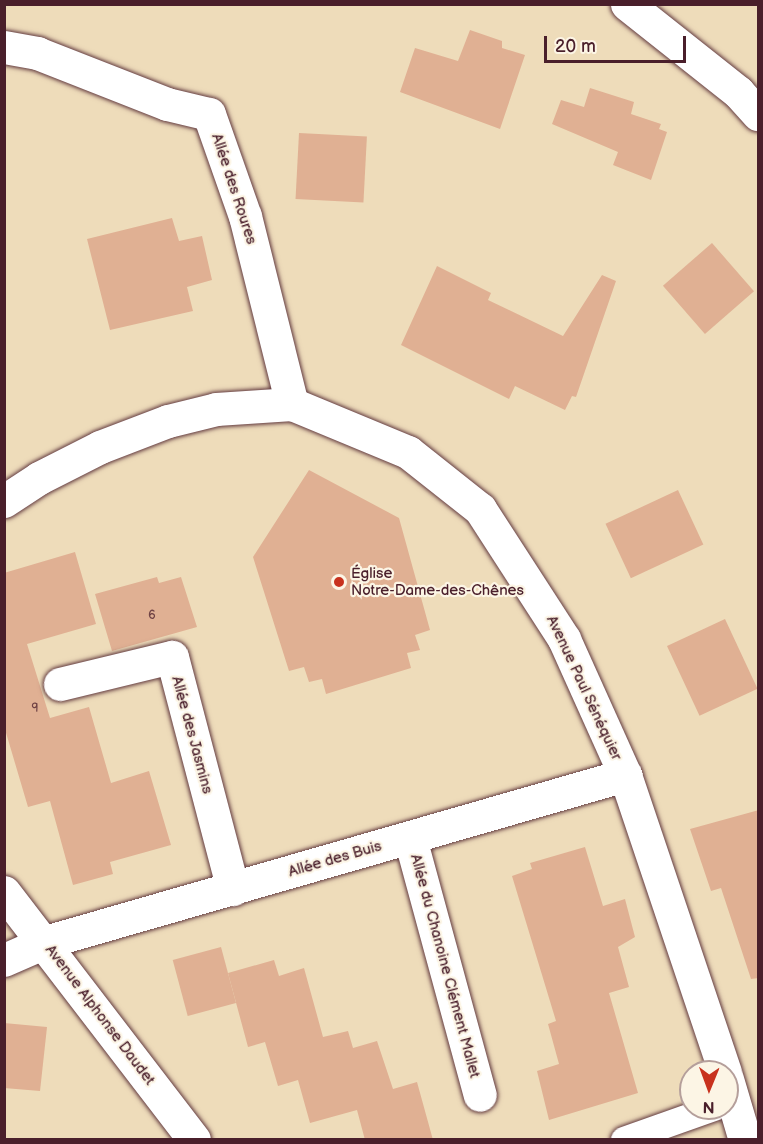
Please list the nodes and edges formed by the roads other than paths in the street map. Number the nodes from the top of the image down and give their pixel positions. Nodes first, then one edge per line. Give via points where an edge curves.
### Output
1 (627, 4) edge
2 (4, 47) edge
3 (759, 114) edge
4 (292, 404) junction
5 (4, 501) edge
6 (60, 684) dead end
7 (625, 775) junction
8 (410, 838) junction
9 (233, 888) junction
10 (4, 892) edge
11 (45, 942) junction
12 (4, 960) edge
13 (715, 1060) edge
14 (480, 1095) dead end
15 (679, 1114) edge
16 (736, 1120) edge
17 (194, 1140) edge
18 (624, 1140) edge
19 (744, 1140) edge

1 - 3 street via 738,92
2 - 4 street, Allée des Roures via 37,53 166,104 209,114 245,216
4 - 5 street, Avenue Paul Sénéquier via 216,409 168,421 100,447 39,477
4 - 7 street, Avenue Paul Sénéquier via 408,452 480,509 564,639
6 - 9 street, Allée des Jasmins via 172,657
7 - 8 street, Allée des Buis
7 - 13 street, Avenue Paul Sénéquier
8 - 9 street, Allée des Buis
8 - 14 street, Allée du Chanoine Clément Mallet
9 - 11 street, Allée des Buis
10 - 11 street, Avenue Alphonse Daudet
11 - 12 street, Allée des Buis
11 - 17 street, Avenue Alphonse Daudet
15 - 18 lane
16 - 19 street, Avenue Paul Sénéquier

